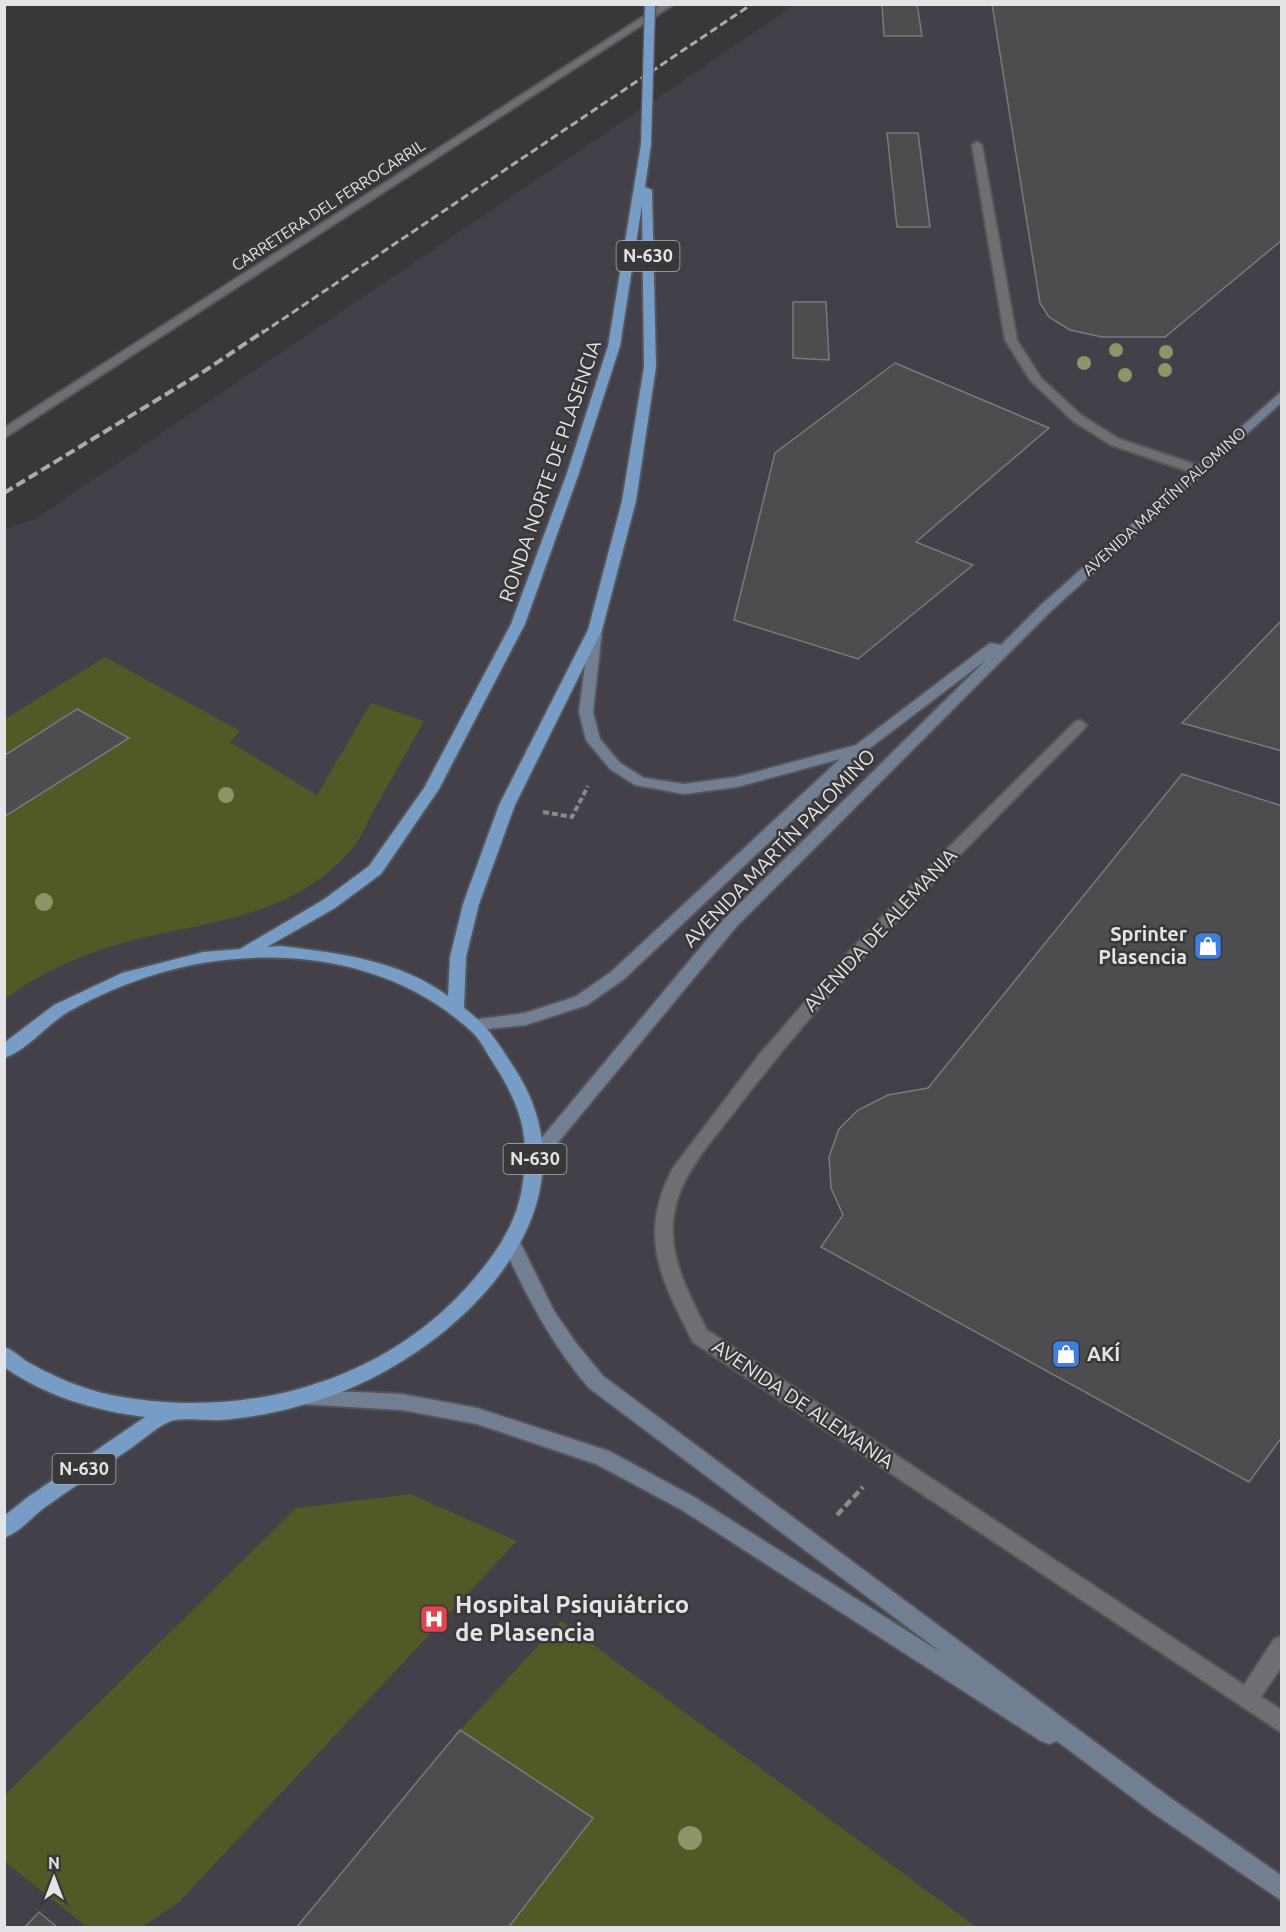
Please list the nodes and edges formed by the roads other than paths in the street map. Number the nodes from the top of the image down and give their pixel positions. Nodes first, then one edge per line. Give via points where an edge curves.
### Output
1 (650, 4) edge
2 (670, 4) edge
3 (646, 144) junction
4 (977, 145) dead end
5 (1281, 394) edge
6 (4, 435) edge
7 (1198, 470) junction
8 (1046, 608) junction
9 (596, 630) junction
10 (1080, 725) dead end
11 (861, 748) junction
12 (246, 951) junction
13 (456, 1006) junction
14 (477, 1024) junction
15 (4, 1052) edge
16 (535, 1158) junction
17 (511, 1243) junction
18 (4, 1355) edge
19 (307, 1398) junction
20 (167, 1413) junction
21 (4, 1529) edge
22 (1281, 1646) edge
23 (1247, 1700) junction
24 (1281, 1723) edge
25 (1161, 1805) junction
26 (1281, 1890) edge

1 - 3 highway, N-630, bridge
2 - 6 street, CARRETERA DEL FERROCARRIL
3 - 9 highway, N-630 via 650,367 629,501
3 - 12 highway, RONDA NORTE DE PLASENCIA / N-630 via 614,346 573,476 518,624 431,789 375,870 329,904
4 - 7 street via 1011,340 1036,380 1077,418 1115,442
5 - 7 main road, AVENIDA MARTÍN PALOMINO
7 - 8 main road, AVENIDA MARTÍN PALOMINO
8 - 11 main road, AVENIDA MARTÍN PALOMINO
8 - 16 main road, AVENIDA MARTÍN PALOMINO via 731,922
9 - 11 main road via 586,712 593,740 615,766 640,782 684,789 737,782
9 - 13 highway, N-630 via 507,805 471,904 458,957
10 - 23 street, AVENIDA DE ALEMANIA via 881,923 771,1050 676,1178 664,1216 664,1246 675,1287 700,1336
11 - 14 main road, AVENIDA MARTÍN PALOMINO via 617,976 581,1001 526,1019
12 - 13 highway, N-630 via 304,952 360,962 411,980
12 - 15 highway, N-630 via 196,957 99,988 55,1012
13 - 14 highway, N-630
14 - 16 highway, N-630 via 509,1063 529,1109
16 - 17 highway, N-630 via 528,1200
17 - 19 highway, N-630 via 464,1307 403,1354
17 - 25 main road via 534,1295 566,1348 596,1382
18 - 20 highway, N-630 via 15,1365 84,1398
19 - 20 highway, N-630 via 237,1411
19 - 25 main road via 402,1402 477,1416 602,1457 689,1504
20 - 21 highway, N-630 via 35,1503
22 - 23 street
23 - 24 street, AVENIDA DE ALEMANIA
25 - 26 main road

